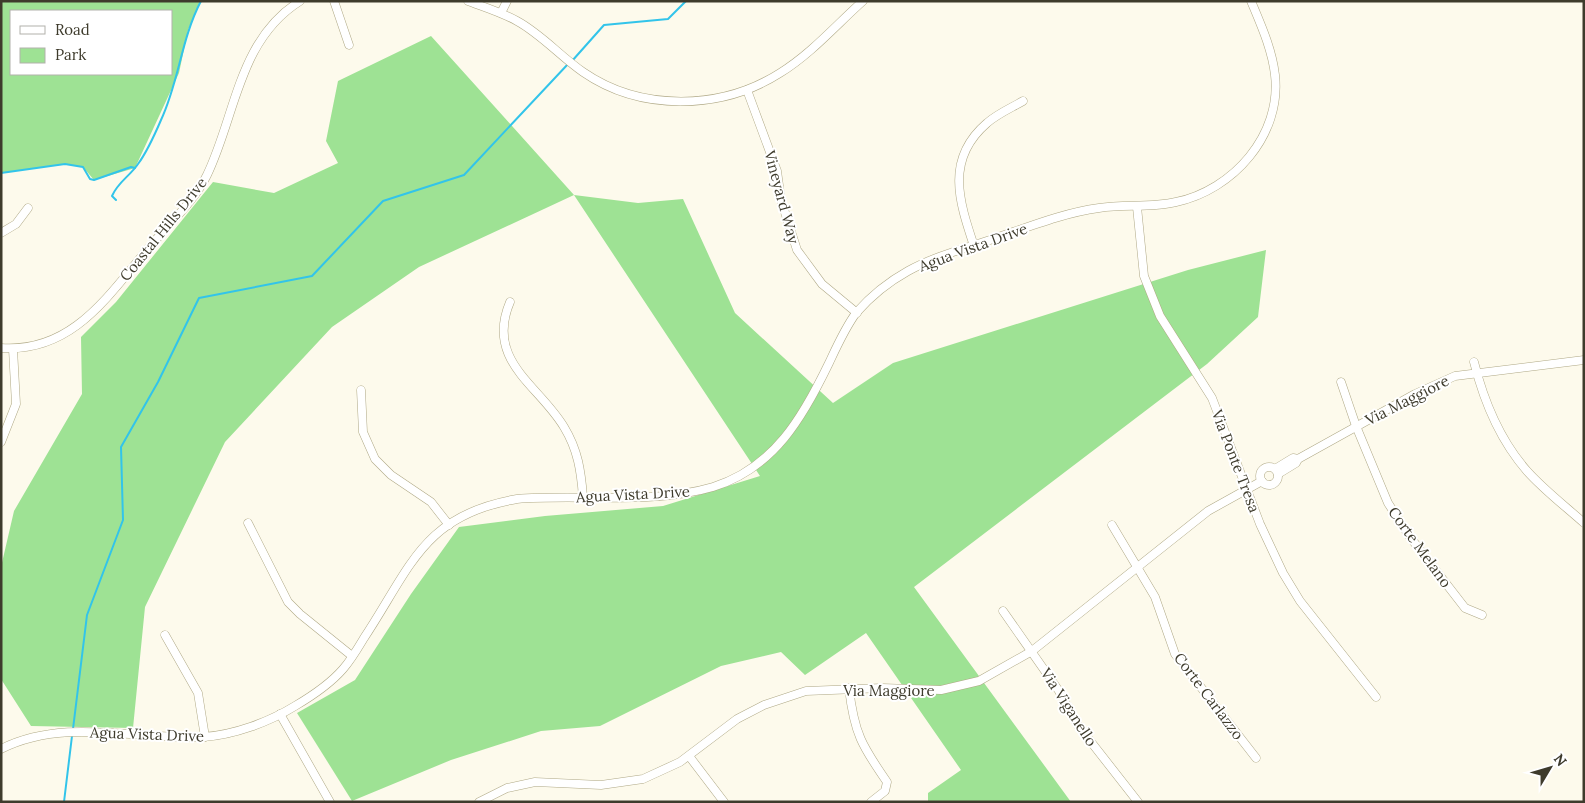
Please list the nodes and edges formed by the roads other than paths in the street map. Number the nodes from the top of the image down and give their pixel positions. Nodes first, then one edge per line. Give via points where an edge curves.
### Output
1 (300, 1) edge
2 (334, 1) edge
3 (468, 1) edge
4 (507, 1) edge
5 (863, 1) edge
6 (1251, 1) edge
7 (500, 13) junction
8 (349, 45) dead end
9 (748, 90) junction
10 (1023, 101) dead end
11 (1137, 207) junction
12 (28, 208) dead end
13 (1, 233) edge
14 (974, 246) junction
15 (510, 302) dead end
16 (857, 313) junction
17 (1, 348) edge
18 (13, 349) junction
19 (1584, 360) edge
20 (1474, 362) dead end
21 (1476, 373) junction
22 (1341, 382) dead end
23 (361, 390) dead end
24 (1356, 426) junction
25 (1, 442) edge
26 (1277, 471) junction
27 (1262, 481) junction
28 (1246, 491) junction
29 (583, 497) junction
30 (248, 522) dead end
31 (1584, 523) edge
32 (449, 525) junction
33 (1112, 525) dead end
34 (1136, 568) junction
35 (1002, 611) dead end
36 (1482, 615) dead end
37 (165, 636) dead end
38 (1032, 652) junction
39 (352, 656) junction
40 (849, 688) junction
41 (1376, 697) dead end
42 (280, 714) junction
43 (205, 737) junction
44 (1, 749) edge
45 (689, 756) junction
46 (1256, 758) dead end
47 (330, 802) edge
48 (479, 802) edge
49 (724, 802) edge
50 (871, 802) edge
51 (1138, 802) edge

1 - 18 street, Coastal Hills Drive via 272,24 256,46 212,164 198,191 91,315 49,341
2 - 8 street
3 - 7 street
4 - 7 street
5 - 9 street via 788,68
6 - 11 street, Agua Vista Drive via 1270,50 1275,76 1274,103 1263,135 1240,167 1209,190 1177,202
7 - 9 street via 531,30 582,72 623,91 685,101 718,98
9 - 16 street, Vineyard Way via 777,171 782,207 796,250 822,284
10 - 14 street via 987,123 971,141 964,156 959,172 959,196
11 - 14 street, Agua Vista Drive via 1101,207 1067,214
11 - 28 street, Via Ponte Tresa via 1144,276 1160,316 1212,398
12 - 13 street via 16,224
14 - 16 street, Agua Vista Drive via 908,271
15 - 29 street via 504,324 508,352 517,371 560,421 573,442 580,466
16 - 29 street, Agua Vista Drive via 797,423 771,453 745,473 721,484 690,492
17 - 18 street, Coastal Hills Drive
18 - 25 street via 16,404
19 - 21 street, Via Maggiore
20 - 21 street
21 - 24 street, Via Maggiore via 1455,376 1414,394
21 - 31 street via 1483,398 1510,449 1528,471
22 - 24 street, Corte Melano
23 - 32 street via 364,432 375,459 391,475 431,502
24 - 26 street, Via Maggiore
24 - 36 street, Corte Melano via 1388,503 1405,530 1465,608
26 - 27 street via 1276,482 1272,485
26 - 27 street via 1270,467 1262,470
27 - 28 street, Via Maggiore
28 - 34 street, Via Maggiore via 1208,511
28 - 41 street, Via Ponte Tresa via 1266,541 1294,592
29 - 32 street, Agua Vista Drive via 505,501 476,510
30 - 39 street via 288,602
32 - 39 street, Agua Vista Drive via 431,538 412,559
33 - 34 street, Corte Carlazzo
34 - 38 street, Via Maggiore
34 - 46 street, Corte Carlazzo via 1155,598 1175,654
35 - 38 street, Via Viganello
37 - 43 street via 198,693
38 - 40 street, Via Maggiore via 988,677 960,687 931,690
38 - 51 street, Via Viganello via 1077,724
39 - 42 street, Agua Vista Drive via 320,690
40 - 45 street, Via Maggiore via 806,691 764,705 737,719
40 - 50 street via 857,733 886,782 885,791
42 - 43 street, Agua Vista Drive via 236,731
42 - 47 street
43 - 44 street, Agua Vista Drive via 63,732 33,737
45 - 48 street, Via Maggiore via 661,772 635,780 601,785 525,784 494,793
45 - 49 street

